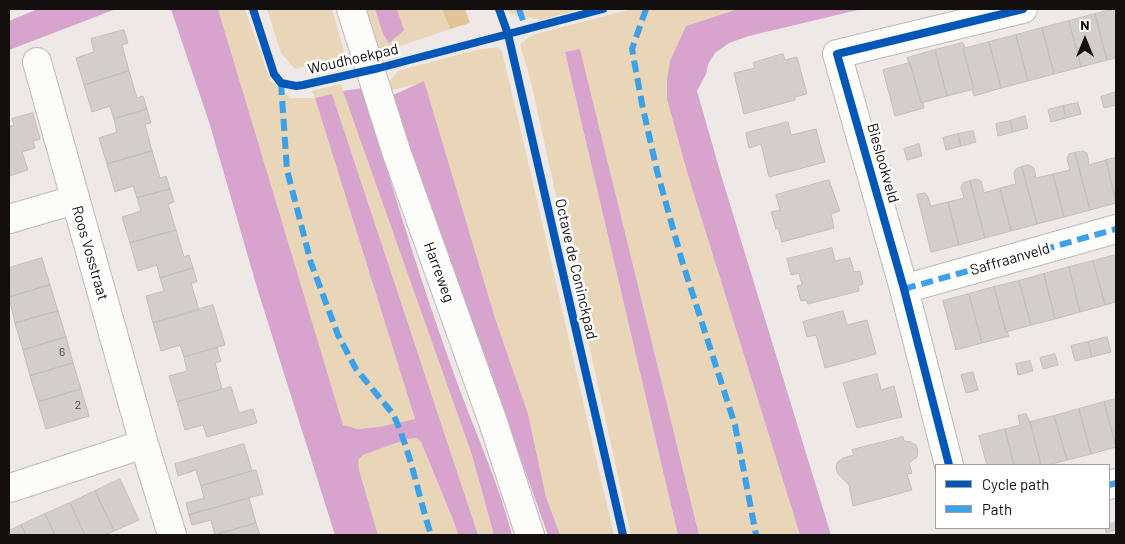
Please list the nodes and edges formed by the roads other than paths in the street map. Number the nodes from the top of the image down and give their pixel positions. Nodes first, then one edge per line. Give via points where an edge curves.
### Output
1 (351, 9) edge
2 (1023, 9) edge
3 (36, 62) dead end
4 (74, 200) junction
5 (9, 219) edge
6 (1116, 229) edge
7 (904, 288) junction
8 (144, 444) junction
9 (949, 464) edge
10 (10, 488) edge
11 (172, 535) edge
12 (530, 535) edge

1 - 12 street, Harreweg via 396,151
2 - 7 street, Bieslookveld via 837,54
3 - 4 street, Roos Vosstraat
4 - 5 street
4 - 8 street, Roos Vosstraat
6 - 7 street, Saffraanveld
7 - 9 street, Bieslookveld
8 - 10 street
8 - 11 street, Roos Vosstraat

